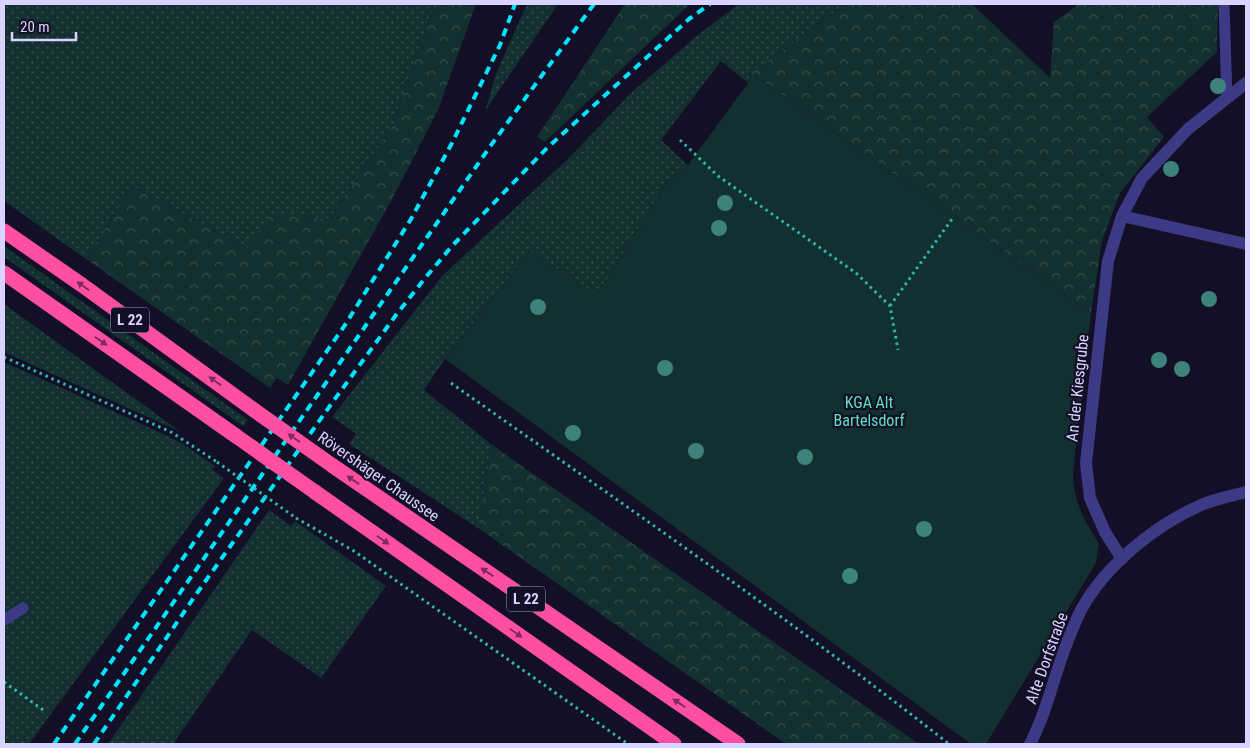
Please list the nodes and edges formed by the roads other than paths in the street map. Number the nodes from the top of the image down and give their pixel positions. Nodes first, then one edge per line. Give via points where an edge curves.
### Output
1 (1224, 4) edge
2 (1246, 83) edge
3 (1227, 98) junction
4 (1122, 216) junction
5 (4, 231) edge
6 (1246, 244) edge
7 (4, 273) edge
8 (1246, 492) edge
9 (1122, 559) junction
10 (23, 608) dead end
11 (4, 620) edge
12 (674, 744) edge
13 (738, 744) edge
14 (1030, 744) edge

1 - 3 lane
2 - 3 street, An der Kiesgrube
3 - 4 street, An der Kiesgrube via 1188,129 1142,178
4 - 6 street
4 - 9 street, An der Kiesgrube via 1107,270 1086,463 1090,498 1105,532
13 -> 5 highway, Rövershäger Chaussee / L 22, bridge via 333,466
7 -> 12 highway, L 22, bridge
8 - 9 street, Alte Dorfstraße via 1200,505 1165,523
9 - 14 street, Alte Dorfstraße via 1101,581 1082,610 1065,648 1039,728
10 - 11 lane

